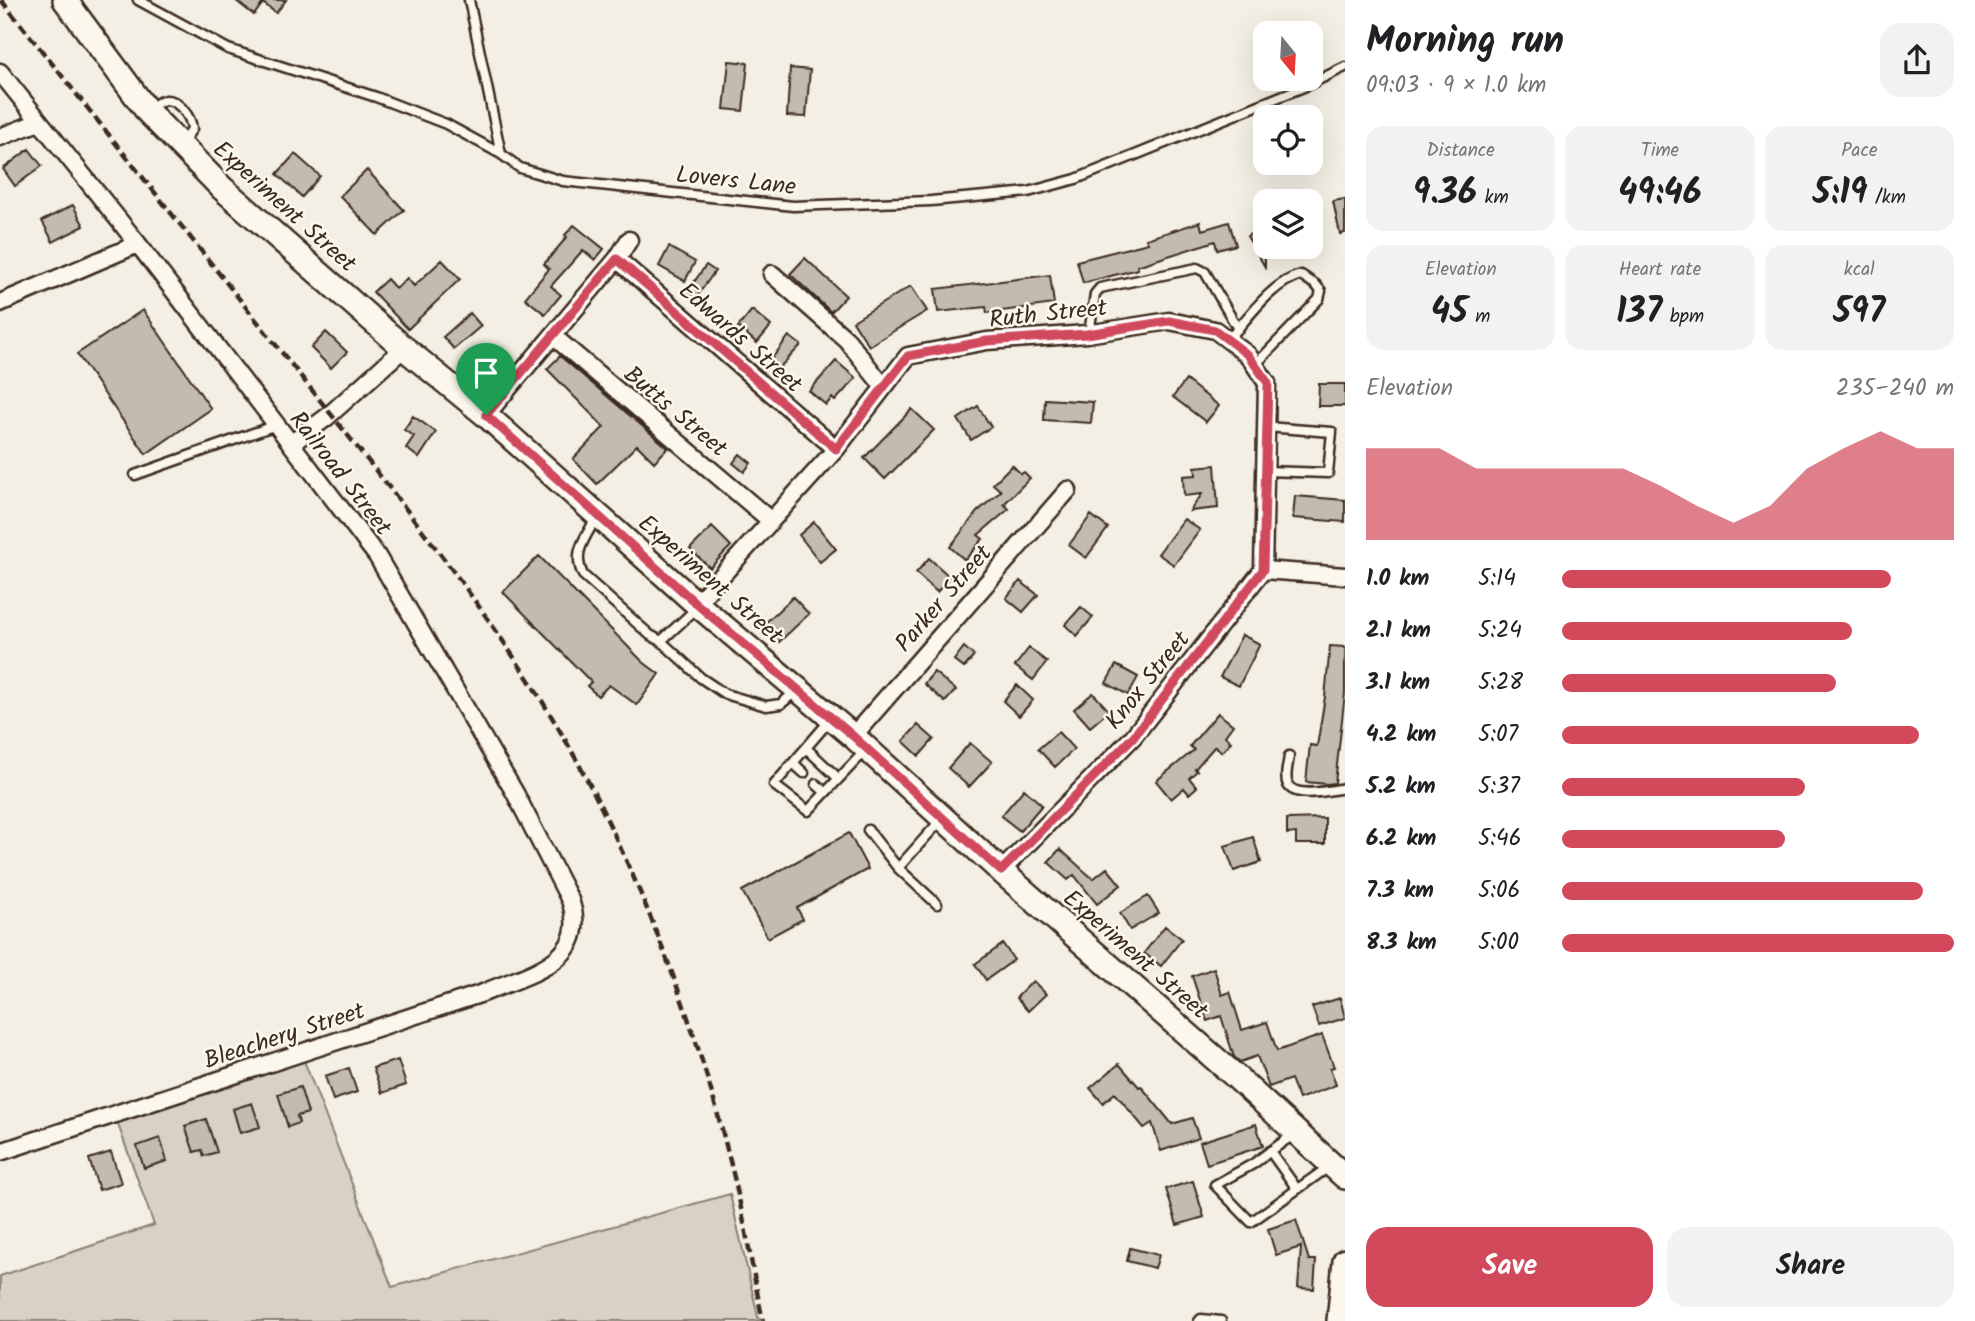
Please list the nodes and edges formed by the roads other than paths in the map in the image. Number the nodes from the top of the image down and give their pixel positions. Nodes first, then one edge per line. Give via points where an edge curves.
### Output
1 (65, 0) edge
2 (138, 0) edge
3 (469, 0) edge
4 (1345, 67) edge
5 (0, 72) edge
6 (39, 122) junction
7 (0, 137) edge
8 (501, 154) junction
9 (629, 240) dead end
10 (138, 244) junction
11 (617, 259) junction
12 (772, 274) dead end
13 (0, 303) edge
14 (1089, 334) junction
15 (1233, 335) junction
16 (553, 336) junction
17 (404, 348) junction
18 (1255, 365) junction
19 (883, 386) junction
20 (486, 415) junction
21 (276, 425) junction
22 (1266, 427) junction
23 (292, 443) junction
24 (836, 449) junction
25 (1265, 471) junction
26 (135, 475) dead end
27 (1068, 490) dead end
28 (598, 516) junction
29 (771, 521) junction
30 (1263, 570) junction
31 (1345, 576) edge
32 (698, 605) junction
33 (661, 641) junction
34 (798, 690) junction
35 (832, 718) junction
36 (860, 742) junction
37 (806, 748) junction
38 (1289, 756) dead end
39 (793, 763) junction
40 (804, 773) dead end
41 (838, 778) junction
42 (817, 784) dead end
43 (1345, 788) edge
44 (825, 792) junction
45 (943, 818) junction
46 (868, 831) dead end
47 (898, 868) junction
48 (1001, 871) junction
49 (937, 904) dead end
50 (571, 941) joint
51 (1297, 1132) junction
52 (0, 1152) edge
53 (1270, 1152) junction
54 (1338, 1170) edge
55 (1297, 1189) junction
56 (1345, 1261) edge
57 (1341, 1310) edge
58 (1199, 1321) edge
59 (1221, 1321) edge

1 - 17 main road, Experiment Street via 148,112 180,145 222,188
2 - 8 lane, Lovers Lane via 228,49 376,97 446,124
3 - 8 lane
4 - 8 lane, Lovers Lane via 1076,179 1028,192 793,206 563,181 520,168
5 - 6 street, Railroad Street
6 - 7 street
6 - 10 street, Railroad Street
9 - 11 street
10 - 13 street
10 - 21 street, Railroad Street
11 - 16 street
11 - 24 street, Edwards Street
12 - 19 street via 847,340
14 - 15 street, Ruth Street via 1169,321
14 - 15 lane via 1100,288 1197,268 1205,272
14 - 19 street, Ruth Street via 987,341 908,356
15 - 18 street, Ruth Street
15 - 18 lane via 1289,278 1301,275 1321,291 1319,299
16 - 20 street
16 - 29 street, Butts Street
17 - 20 main road, Experiment Street
17 - 23 street
18 - 22 street, Ruth Street via 1268,383
19 - 24 street, Ruth Street
20 - 28 main road, Experiment Street
21 - 23 street, Railroad Street
21 - 26 lane
22 - 25 street, Ruth Street
22 - 25 lane via 1332,432 1328,473
23 - 50 street, Railroad Street via 377,556 515,793 570,900 576,917
24 - 29 street, Ruth Street
25 - 30 street, Ruth Street
27 - 36 street, Parker Street
28 - 32 main road, Experiment Street
28 - 33 lane via 579,551 577,563 583,575
29 - 32 street, Ruth Street
30 - 31 street
30 - 48 street, Knox Street via 1133,737
32 - 33 lane
32 - 34 main road, Experiment Street
33 - 34 lane via 725,694 766,706 780,704
34 - 35 main road, Experiment Street
35 - 36 main road, Experiment Street
35 - 37 lane
36 - 41 lane
36 - 45 main road, Experiment Street
37 - 39 lane
37 - 41 lane
38 - 43 lane via 1286,776 1296,791
39 - 40 lane
39 - 44 lane via 774,785 808,811
41 - 44 lane
42 - 44 lane
45 - 47 lane
45 - 48 main road, Experiment Street
46 - 47 lane
47 - 49 lane
48 - 51 main road, Experiment Street
50 - 52 street, Bleachery Street via 552,964 483,993
51 - 53 lane
51 - 54 main road, Experiment Street
53 - 55 lane
53 - 55 lane via 1215,1185 1251,1222
54 - 55 lane
56 - 57 main road
58 - 59 lane

